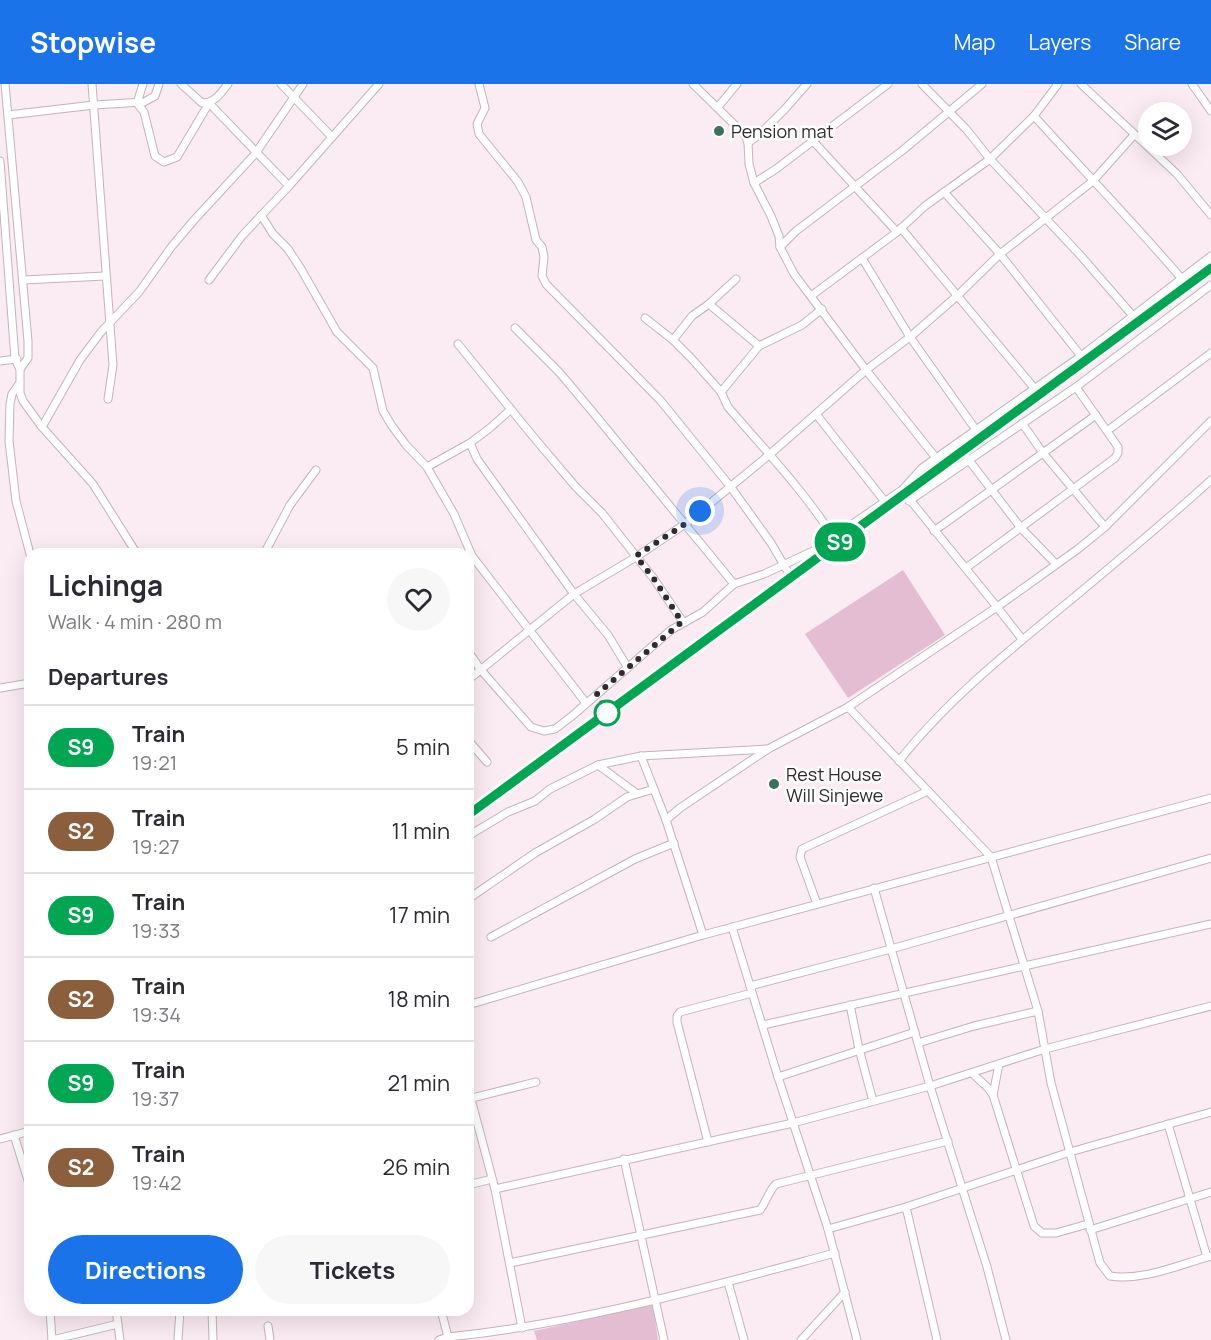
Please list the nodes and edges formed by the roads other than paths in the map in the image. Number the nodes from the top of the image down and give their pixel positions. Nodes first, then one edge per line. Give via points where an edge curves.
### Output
1 (5, 84) edge
2 (92, 84) edge
3 (143, 84) edge
4 (159, 84) edge
5 (181, 84) edge
6 (228, 84) edge
7 (281, 84) edge
8 (303, 84) edge
9 (379, 84) edge
10 (479, 84) edge
11 (693, 84) edge
12 (737, 84) edge
13 (807, 84) edge
14 (888, 84) edge
15 (922, 84) edge
16 (982, 84) edge
17 (1058, 84) edge
18 (1081, 84) edge
19 (1192, 84) edge
20 (294, 97) junction
21 (137, 103) junction
22 (209, 103) junction
23 (94, 105) junction
24 (718, 107) junction
25 (1211, 111) edge
26 (949, 112) junction
27 (8, 116) junction
28 (1034, 116) junction
29 (1134, 135) junction
30 (332, 137) junction
31 (813, 141) junction
32 (748, 143) junction
33 (255, 154) junction
34 (990, 159) junction
35 (0, 161) edge
36 (14, 180) junction
37 (2, 181) junction
38 (1093, 181) junction
39 (754, 183) junction
40 (288, 186) junction
41 (855, 187) junction
42 (944, 192) junction
43 (1211, 214) edge
44 (261, 215) junction
45 (1046, 218) junction
46 (899, 230) junction
47 (780, 247) junction
48 (1000, 254) junction
49 (1211, 256) edge
50 (862, 258) junction
51 (105, 276) junction
52 (736, 279) dead end
53 (1182, 279) junction
54 (23, 280) junction
55 (209, 280) dead end
56 (1211, 285) edge
57 (811, 296) junction
58 (957, 296) junction
59 (709, 304) junction
60 (822, 309) junction
61 (1133, 316) junction
62 (645, 318) dead end
63 (108, 323) junction
64 (515, 328) dead end
65 (910, 337) junction
66 (673, 340) junction
67 (458, 344) dead end
68 (759, 346) junction
69 (1211, 353) edge
70 (1081, 356) junction
71 (28, 358) junction
72 (15, 359) junction
73 (0, 361) edge
74 (20, 369) junction
75 (866, 370) junction
76 (19, 384) junction
77 (1076, 387) junction
78 (1035, 389) junction
79 (721, 392) junction
80 (108, 399) dead end
81 (510, 410) junction
82 (816, 414) junction
83 (1096, 415) junction
84 (1211, 421) edge
85 (1022, 423) junction
86 (42, 427) junction
87 (976, 430) junction
88 (1107, 431) junction
89 (470, 443) junction
90 (1043, 453) junction
91 (769, 455) junction
92 (936, 458) junction
93 (968, 459) junction
94 (427, 467) junction
95 (316, 470) dead end
96 (1211, 480) edge
97 (730, 486) junction
98 (902, 490) junction
99 (991, 490) junction
100 (1074, 490) junction
101 (909, 501) junction
102 (886, 503) junction
103 (685, 524) junction
104 (1105, 527) junction
105 (1021, 528) junction
106 (934, 531) junction
107 (834, 538) junction
108 (28, 548) edge
109 (133, 548) edge
110 (267, 548) edge
111 (469, 548) edge
112 (636, 556) junction
113 (474, 559) edge
114 (1056, 564) junction
115 (966, 568) junction
116 (787, 569) junction
117 (735, 584) junction
118 (574, 594) junction
119 (997, 607) junction
120 (682, 622) junction
121 (530, 629) junction
122 (1022, 639) junction
123 (474, 660) edge
124 (628, 668) junction
125 (481, 670) junction
126 (474, 675) edge
127 (24, 684) edge
128 (0, 688) edge
129 (586, 703) junction
130 (848, 707) junction
131 (474, 747) edge
132 (768, 749) junction
133 (641, 756) junction
134 (899, 761) junction
135 (487, 762) dead end
136 (598, 765) junction
137 (654, 789) junction
138 (928, 791) junction
139 (636, 793) junction
140 (1211, 798) edge
141 (666, 820) junction
142 (474, 833) edge
143 (674, 843) junction
144 (991, 857) junction
145 (1211, 858) edge
146 (874, 888) junction
147 (474, 895) edge
148 (817, 904) junction
149 (1009, 914) junction
150 (1211, 924) edge
151 (732, 927) junction
152 (703, 935) junction
153 (491, 937) dead end
154 (891, 949) junction
155 (1024, 966) junction
156 (751, 989) junction
157 (903, 993) junction
158 (474, 1003) edge
159 (850, 1005) junction
160 (1211, 1005) edge
161 (1038, 1011) junction
162 (763, 1025) junction
163 (915, 1032) junction
164 (918, 1043) junction
165 (859, 1049) junction
166 (1045, 1049) junction
167 (999, 1064) junction
168 (972, 1073) junction
169 (778, 1077) junction
170 (536, 1082) dead end
171 (930, 1086) junction
172 (993, 1095) junction
173 (474, 1098) edge
174 (873, 1101) junction
175 (1211, 1112) edge
176 (474, 1116) edge
177 (793, 1122) junction
178 (1168, 1124) junction
179 (24, 1132) edge
180 (14, 1135) junction
181 (0, 1139) edge
182 (948, 1141) junction
183 (708, 1142) junction
184 (1070, 1152) junction
185 (624, 1159) junction
186 (24, 1168) edge
187 (1016, 1170) junction
188 (812, 1175) junction
189 (492, 1179) junction
190 (474, 1184) edge
191 (964, 1188) junction
192 (495, 1189) junction
193 (1211, 1192) edge
194 (1190, 1198) junction
195 (906, 1208) junction
196 (1089, 1227) junction
197 (828, 1229) junction
198 (641, 1235) junction
199 (835, 1253) junction
200 (1209, 1256) edge
201 (510, 1263) junction
202 (728, 1282) junction
203 (845, 1292) junction
204 (654, 1299) junction
205 (50, 1316) edge
206 (117, 1316) edge
207 (180, 1316) edge
208 (212, 1316) edge
209 (443, 1316) edge
210 (118, 1324) junction
211 (268, 1326) dead end
212 (522, 1328) junction
213 (448, 1337) junction
214 (52, 1340) edge
215 (120, 1340) edge
216 (178, 1340) edge
217 (213, 1340) edge
218 (270, 1340) edge
219 (439, 1340) edge
220 (664, 1340) edge
221 (744, 1340) edge
222 (801, 1340) edge
223 (857, 1340) edge
224 (937, 1340) edge
225 (1006, 1340) edge

1 - 27 street
2 - 23 street
3 - 21 street
4 - 21 street via 155,96
5 - 22 street via 202,103
6 - 22 street
7 - 20 street
8 - 20 street
9 - 30 street
10 - 97 street via 485,108 477,124 479,134 526,197 536,240 542,247 542,276 546,284 660,400
11 - 24 street
12 - 24 street
13 - 32 street
14 - 31 street
15 - 26 street
16 - 26 street
17 - 28 street
18 - 29 street
19 - 25 street
20 - 30 street
20 - 33 street
21 - 22 street via 144,112 155,156 165,162 177,156
21 - 23 street
22 - 33 street
23 - 27 street
23 - 51 street
24 - 32 street
26 - 34 street
26 - 41 street
27 - 36 street
28 - 34 street
28 - 38 street
29 - 38 street
29 - 43 street
30 - 40 street
31 - 39 street
31 - 41 street
32 - 39 street via 748,164
33 - 40 street
33 - 63 street via 172,246 139,292
34 - 42 street
34 - 45 street
35 - 37 street
36 - 37 street
36 - 54 street
37 - 72 street
38 - 45 street
38 - 53 street
39 - 47 street via 771,216
40 - 44 street
41 - 46 street
41 - 47 street
42 - 46 street
42 - 48 street
44 - 55 street
44 - 94 street via 297,262 337,332 373,368 383,411
45 - 48 street
45 - 61 street
46 - 50 street
46 - 58 street
47 - 57 street
48 - 58 street
48 - 70 street
49 - 53 street
50 - 57 street
50 - 65 street
51 - 54 street
51 - 63 street
52 - 59 street
53 - 61 street
54 - 71 street
56 - 77 street
57 - 60 street
58 - 65 street
58 - 78 street
59 - 66 street via 692,315
59 - 68 street
60 - 68 street via 802,326
60 - 75 street
61 - 70 street
62 - 66 street
63 - 80 street via 112,365
63 - 86 street via 80,360
64 - 103 street via 559,372
65 - 75 street
65 - 87 street
66 - 79 street
67 - 81 street
68 - 79 street
69 - 88 street
70 - 78 street
71 - 72 street
71 - 74 street
72 - 73 street
72 - 74 street
74 - 76 street
75 - 82 street
75 - 92 street
76 - 86 street via 23,401
76 - 108 street via 10,404 9,441 16,501
77 - 83 street
77 - 85 street
78 - 87 street
79 - 91 street via 728,407
81 - 89 street
81 - 112 street
82 - 91 street
82 - 102 street
83 - 88 street
83 - 90 street
84 - 104 street
85 - 90 street
85 - 93 street
86 - 109 street via 93,484
87 - 92 street
88 - 100 street via 1118,453
89 - 94 street
89 - 118 street via 477,459
90 - 99 street
90 - 100 street
91 - 97 street
91 - 107 street via 818,512
92 - 98 street
93 - 99 street
93 - 101 street
94 - 111 street
95 - 110 street via 290,505
96 - 122 street
97 - 103 street
97 - 116 street
98 - 101 street
98 - 102 street
99 - 105 street
99 - 106 street
100 - 104 street
100 - 105 street
101 - 106 street
102 - 107 street
103 - 112 street
103 - 117 street
104 - 114 street
105 - 114 street
105 - 115 street
106 - 115 street
107 - 116 street
112 - 118 street
112 - 120 street
113 - 121 street
114 - 119 street
115 - 119 street
116 - 117 street
117 - 120 street via 703,612
118 - 121 street
118 - 124 street via 608,635
119 - 122 street
119 - 130 street
120 - 124 street
121 - 125 street
121 - 129 street
122 - 134 street via 938,715
123 - 125 street
124 - 129 street
125 - 126 street
125 - 129 street via 531,727 555,729
127 - 128 street
130 - 132 street
130 - 134 street
131 - 135 street
132 - 133 street
132 - 141 street
133 - 136 street
133 - 137 street
134 - 138 street
136 - 139 street
136 - 142 street
137 - 139 street
137 - 141 street
138 - 144 street
138 - 148 street via 802,849 800,857
139 - 147 street
140 - 144 street
141 - 143 street
143 - 152 street
143 - 153 street via 635,859
144 - 146 street
144 - 149 street
145 - 149 street
146 - 148 street
146 - 154 street
148 - 151 street
149 - 154 street
149 - 155 street
150 - 155 street
151 - 152 street
151 - 156 street
152 - 158 street
154 - 156 street
154 - 157 street
155 - 157 street
155 - 161 street
156 - 162 street
156 - 183 street via 677,1016
157 - 159 street
157 - 163 street
159 - 162 street
159 - 165 street
160 - 166 street
161 - 164 street
161 - 166 street
162 - 169 street
163 - 164 street
163 - 165 street
164 - 171 street
165 - 169 street
165 - 174 street
166 - 167 street
166 - 184 street
167 - 168 street
167 - 172 street
168 - 171 street
168 - 172 street
169 - 177 street
170 - 173 street
171 - 174 street
171 - 182 street
172 - 187 street
174 - 177 street
175 - 178 street
176 - 189 street
177 - 183 street
177 - 188 street
178 - 184 street
178 - 194 street
179 - 180 street
180 - 181 street
180 - 186 street
182 - 188 street
182 - 191 street
183 - 185 street
184 - 187 street
184 - 196 street
185 - 192 street
185 - 198 street
187 - 191 street
187 - 196 street via 1034,1226 1042,1233
188 - 197 street
188 - 198 street via 776,1184 760,1210
189 - 190 street
189 - 192 street
191 - 195 street
191 - 225 street
192 - 201 street
193 - 194 street
194 - 196 street
194 - 200 street
195 - 197 street
195 - 224 street
196 - 200 street via 1100,1263 1110,1276 1127,1278
197 - 199 street
198 - 201 street
198 - 204 street
199 - 202 street
199 - 203 street
201 - 212 street
202 - 204 street
202 - 221 street
203 - 222 street
203 - 223 street
204 - 212 street
204 - 220 street
205 - 214 street
206 - 210 street
207 - 216 street
208 - 217 street
209 - 213 street
210 - 214 street
210 - 215 street
211 - 218 street
212 - 213 street
213 - 219 street

